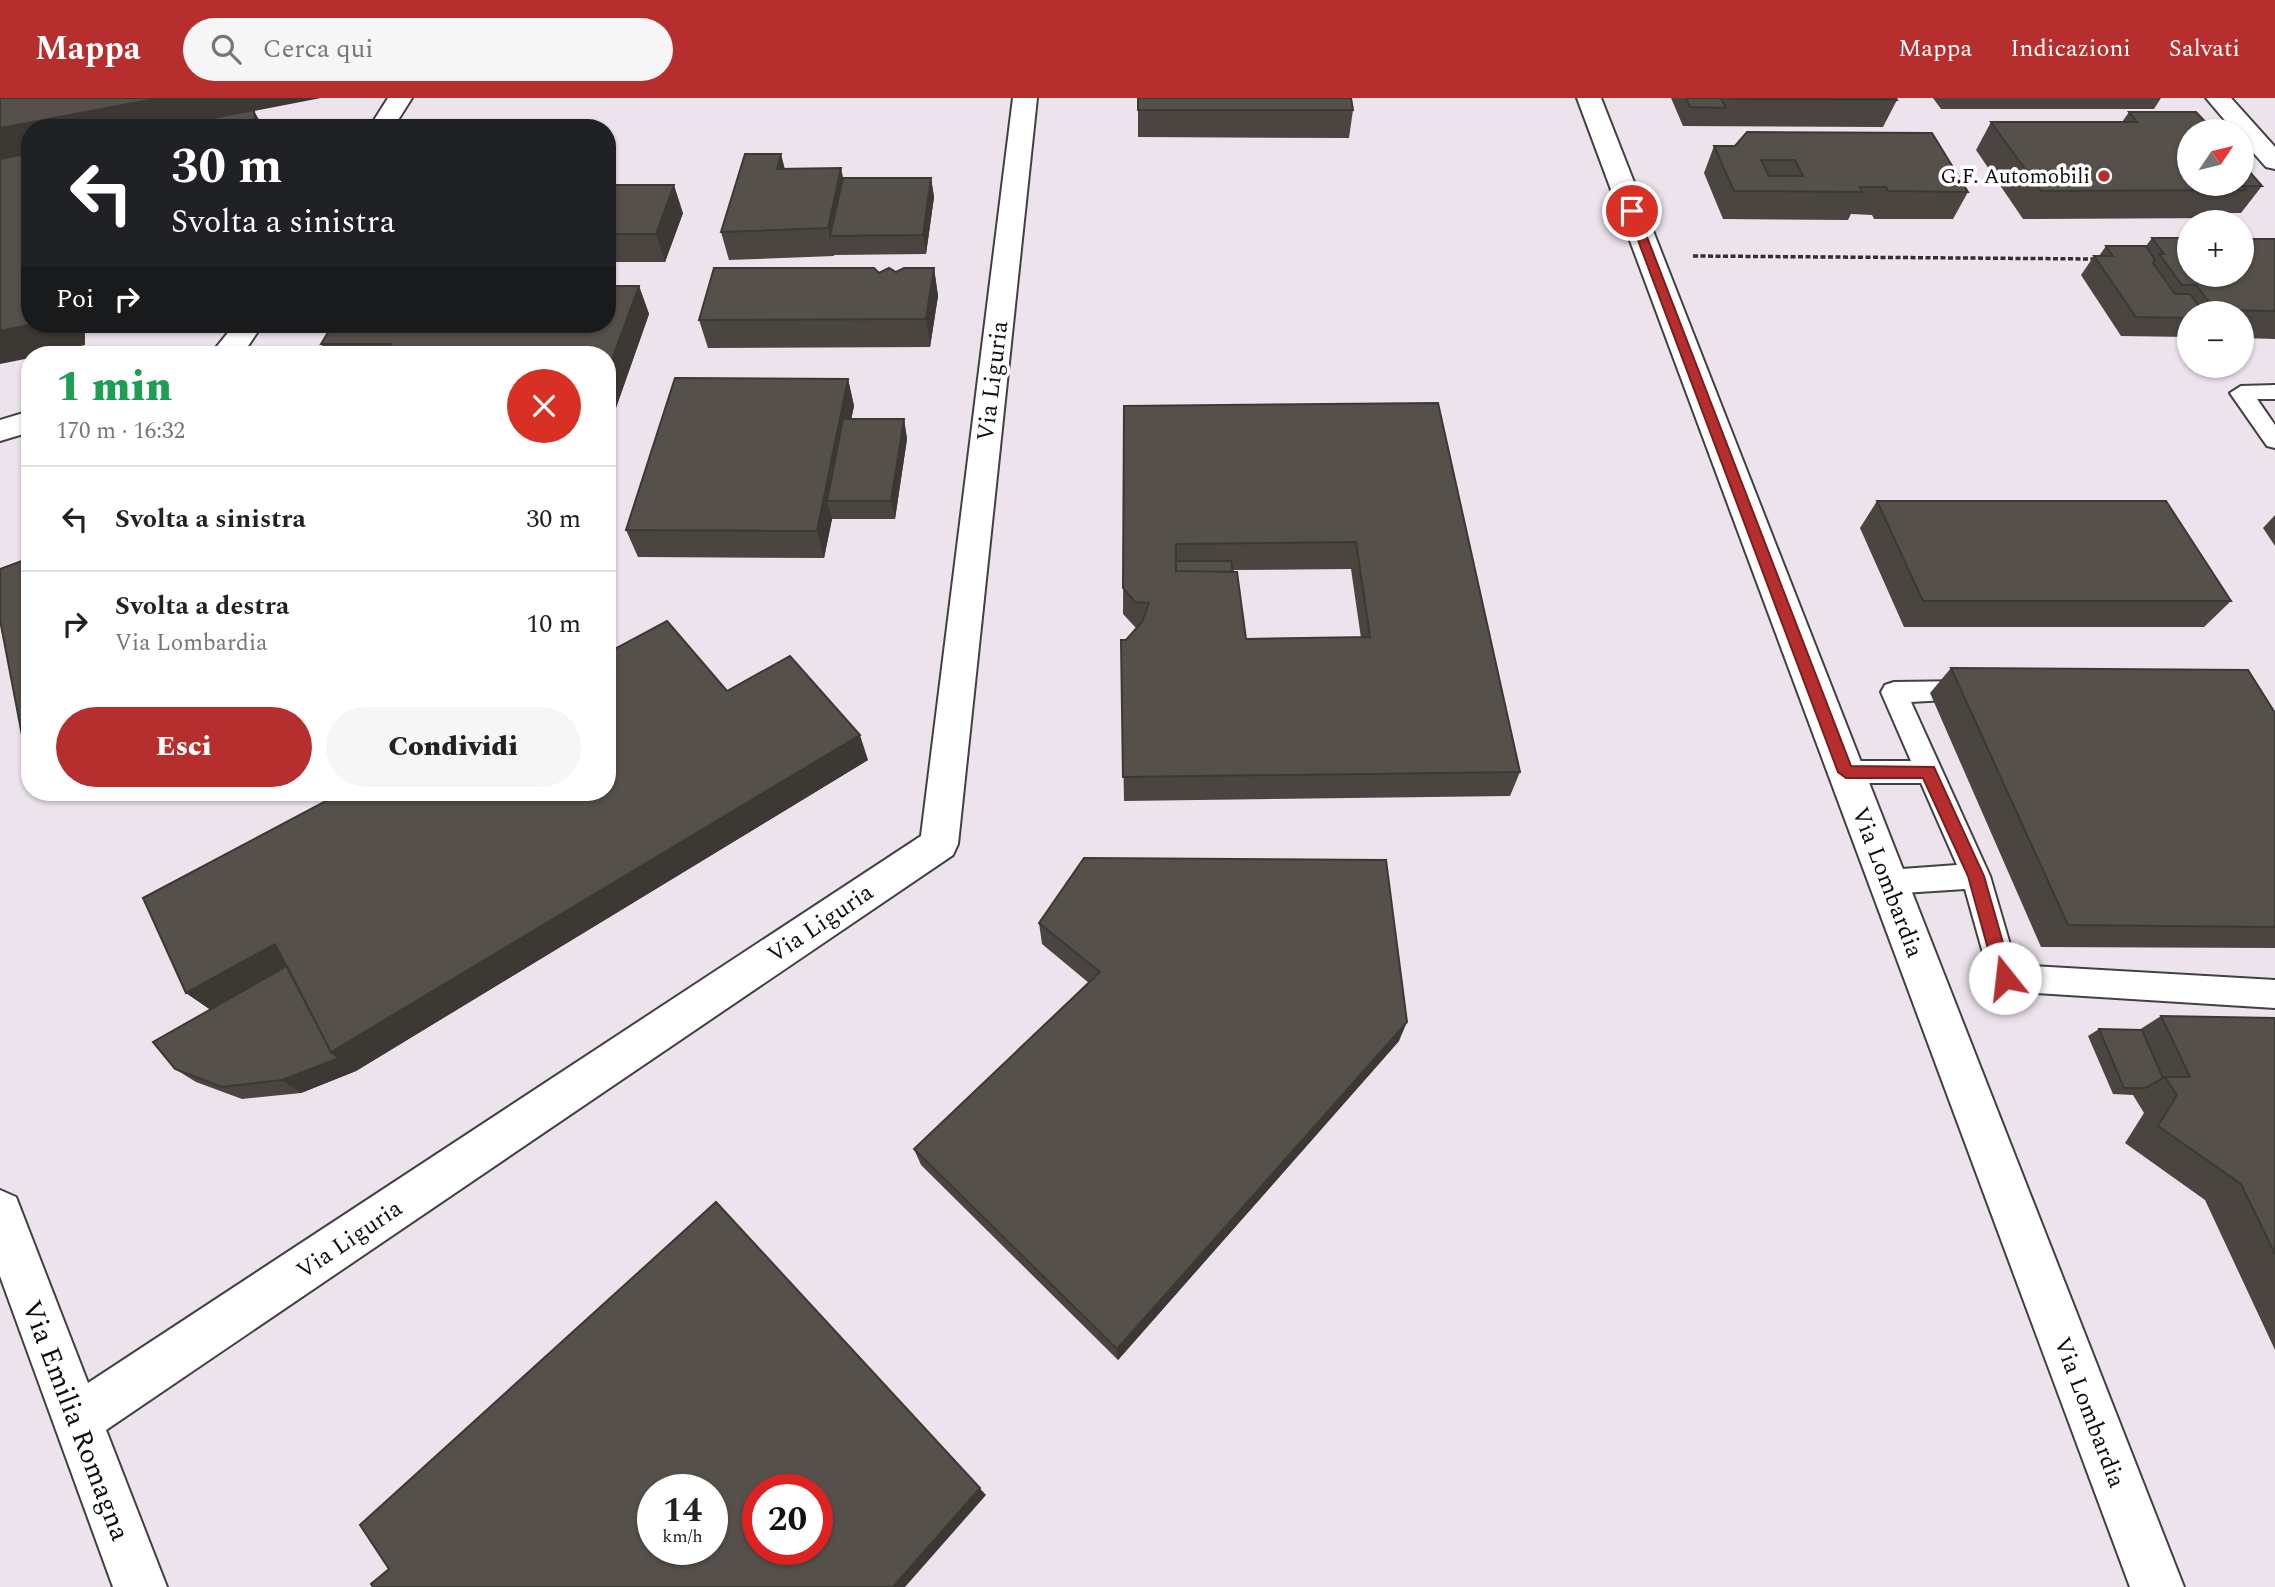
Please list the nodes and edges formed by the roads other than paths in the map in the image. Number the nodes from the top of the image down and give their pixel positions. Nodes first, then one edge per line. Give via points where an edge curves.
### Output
1 (400, 98) edge
2 (1025, 98) edge
3 (1589, 98) edge
4 (2218, 98) edge
5 (387, 119) edge
6 (2275, 162) edge
7 (2275, 392) edge
8 (21, 424) edge
9 (0, 431) edge
10 (2275, 442) edge
11 (2001, 690) edge
12 (1846, 772) junction
13 (1928, 772) junction
14 (1976, 876) junction
15 (1888, 882) junction
16 (2275, 994) edge
17 (0, 1213) edge
18 (77, 1420) junction
19 (140, 1587) edge
20 (2157, 1587) edge

1 - 5 street
2 - 18 street, Via Liguria via 939,844
3 - 12 street, Via Lombardia
4 - 6 street
7 - 10 lane via 2242,393
8 - 9 street
11 - 13 lane via 1894,692
12 - 13 lane
12 - 15 street, Via Lombardia
13 - 14 lane
14 - 15 lane
14 - 16 lane via 2005,978
15 - 20 street, Via Lombardia
17 - 18 street, Via Emilia Romagna
18 - 19 street, Via Emilia Romagna

